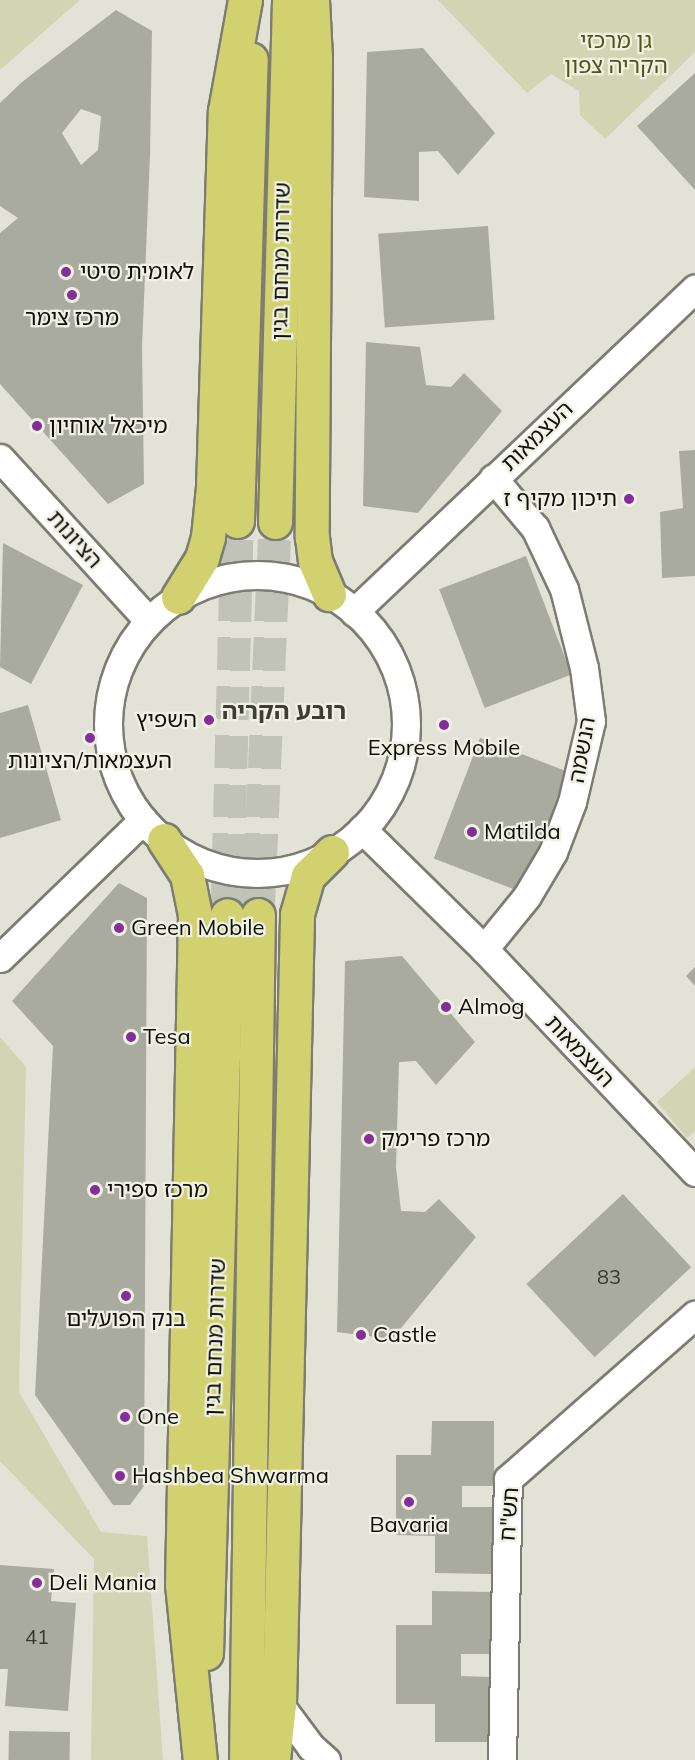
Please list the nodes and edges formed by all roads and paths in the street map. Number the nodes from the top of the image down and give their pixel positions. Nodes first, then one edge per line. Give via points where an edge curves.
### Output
1 (245, 0) edge
2 (252, 0) edge
3 (289, 0) edge
4 (312, 0) edge
5 (695, 288) edge
6 (5, 472) edge
7 (493, 478) junction
8 (237, 521) tunnel mouth
9 (275, 522) tunnel mouth
10 (178, 597) junction
11 (342, 603) junction
12 (149, 621) junction
13 (362, 829) junction
14 (154, 830) junction
15 (332, 852) junction
16 (5, 942) edge
17 (484, 949) junction
18 (695, 1172) edge
19 (695, 1315) edge
20 (279, 1704) junction
21 (202, 1760) edge
22 (246, 1760) edge
23 (273, 1760) edge
24 (326, 1760) edge
25 (337, 1760) edge
26 (502, 1760) edge

1 - 10 main road via 225,111 213,487 208,537 202,558
2 - 8 main road, שדרות מנחם בגין
3 - 9 main road, שדרות מנחם בגין
4 - 11 main road via 312,537 315,561
5 - 7 street, העצמאות
6 - 12 street, הציונות
7 - 11 street, העצמאות
7 - 17 street, הנשמה via 535,528 564,589 584,668 591,722 572,801 553,852 527,896
10 - 11 street via 219,580 253,574 288,578
10 - 12 street
11 - 13 street via 385,649 403,695 405,719 396,774 378,810
12 - 14 street via 124,656 108,711 115,769 127,796
13 - 15 street
13 - 17 street, העצמאות
14 - 15 street via 217,867 246,873 305,865
14 - 16 street
14 - 21 main road via 187,875 195,915 182,1584
15 - 20 main road via 308,876 297,914
17 - 18 street, העצמאות
19 - 26 street, תש"ח via 508,1479
20 - 23 main road
20 - 24 street via 311,1747
21 - 22 main road, שדרות מנחם בגין via 242,915
24 - 25 street

